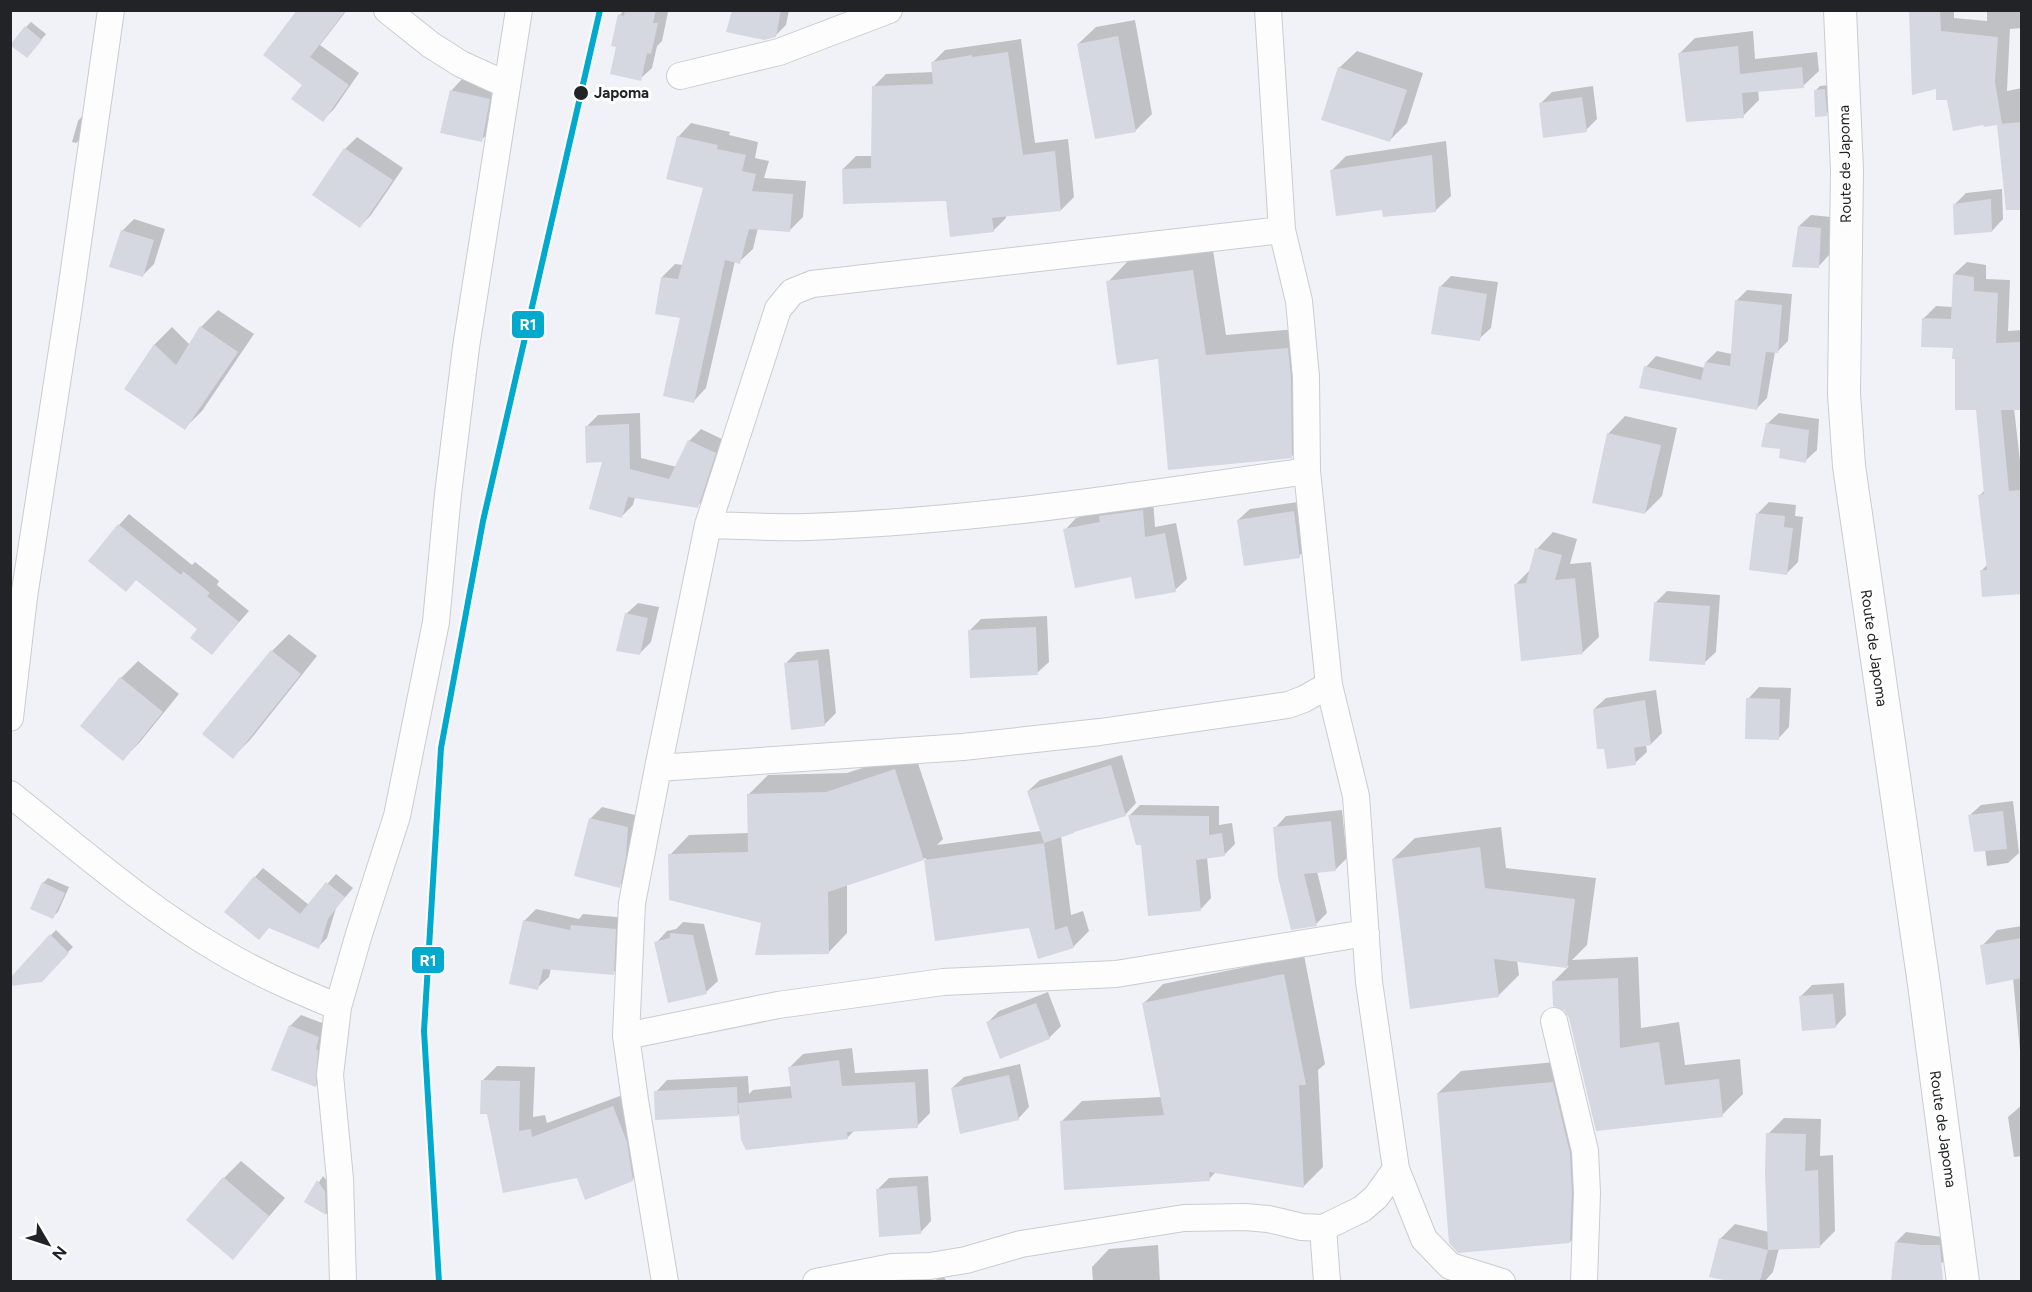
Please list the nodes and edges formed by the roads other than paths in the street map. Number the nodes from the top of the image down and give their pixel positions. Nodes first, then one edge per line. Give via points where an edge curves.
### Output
1 (111, 10) edge
2 (387, 10) edge
3 (519, 10) edge
4 (889, 10) edge
5 (1268, 10) edge
6 (1840, 10) edge
7 (680, 76) dead end
8 (507, 85) junction
9 (1282, 230) junction
10 (1307, 471) junction
11 (708, 525) junction
12 (13, 658) edge
13 (1329, 685) junction
14 (10, 718) edge
15 (658, 768) junction
16 (10, 794) edge
17 (1365, 933) junction
18 (338, 1007) junction
19 (1554, 1021) dead end
20 (626, 1036) junction
21 (1396, 1169) junction
22 (1323, 1228) junction
23 (934, 1274) edge
24 (343, 1281) edge
25 (665, 1281) edge
26 (816, 1281) edge
27 (1328, 1281) edge
28 (1502, 1281) edge
29 (1584, 1281) edge
30 (1964, 1281) edge

1 - 12 street
2 - 8 street via 460,64
3 - 8 street
4 - 7 street via 779,52
5 - 9 street
6 - 30 street, Route de Japoma via 1847,170 1844,394 1849,466
8 - 18 street via 466,348 436,622 397,816
9 - 10 street via 1299,301 1306,377
9 - 11 street via 812,284 792,292 778,309
10 - 11 street via 980,515 807,527
10 - 13 street
11 - 15 street
12 - 14 street
13 - 15 street via 1288,705 1100,732 963,747
13 - 17 street via 1356,796
15 - 20 street via 632,903
16 - 18 street via 139,898 218,950 272,979
17 - 20 street via 1116,974 920,985 778,1005
17 - 21 street
18 - 24 street via 330,1075 340,1179
19 - 29 street via 1585,1151
20 - 25 street
21 - 22 street via 1362,1209
21 - 28 street via 1424,1239 1450,1266
22 - 23 street via 1245,1217 1184,1218 1021,1244
22 - 27 street
23 - 26 street via 892,1267

